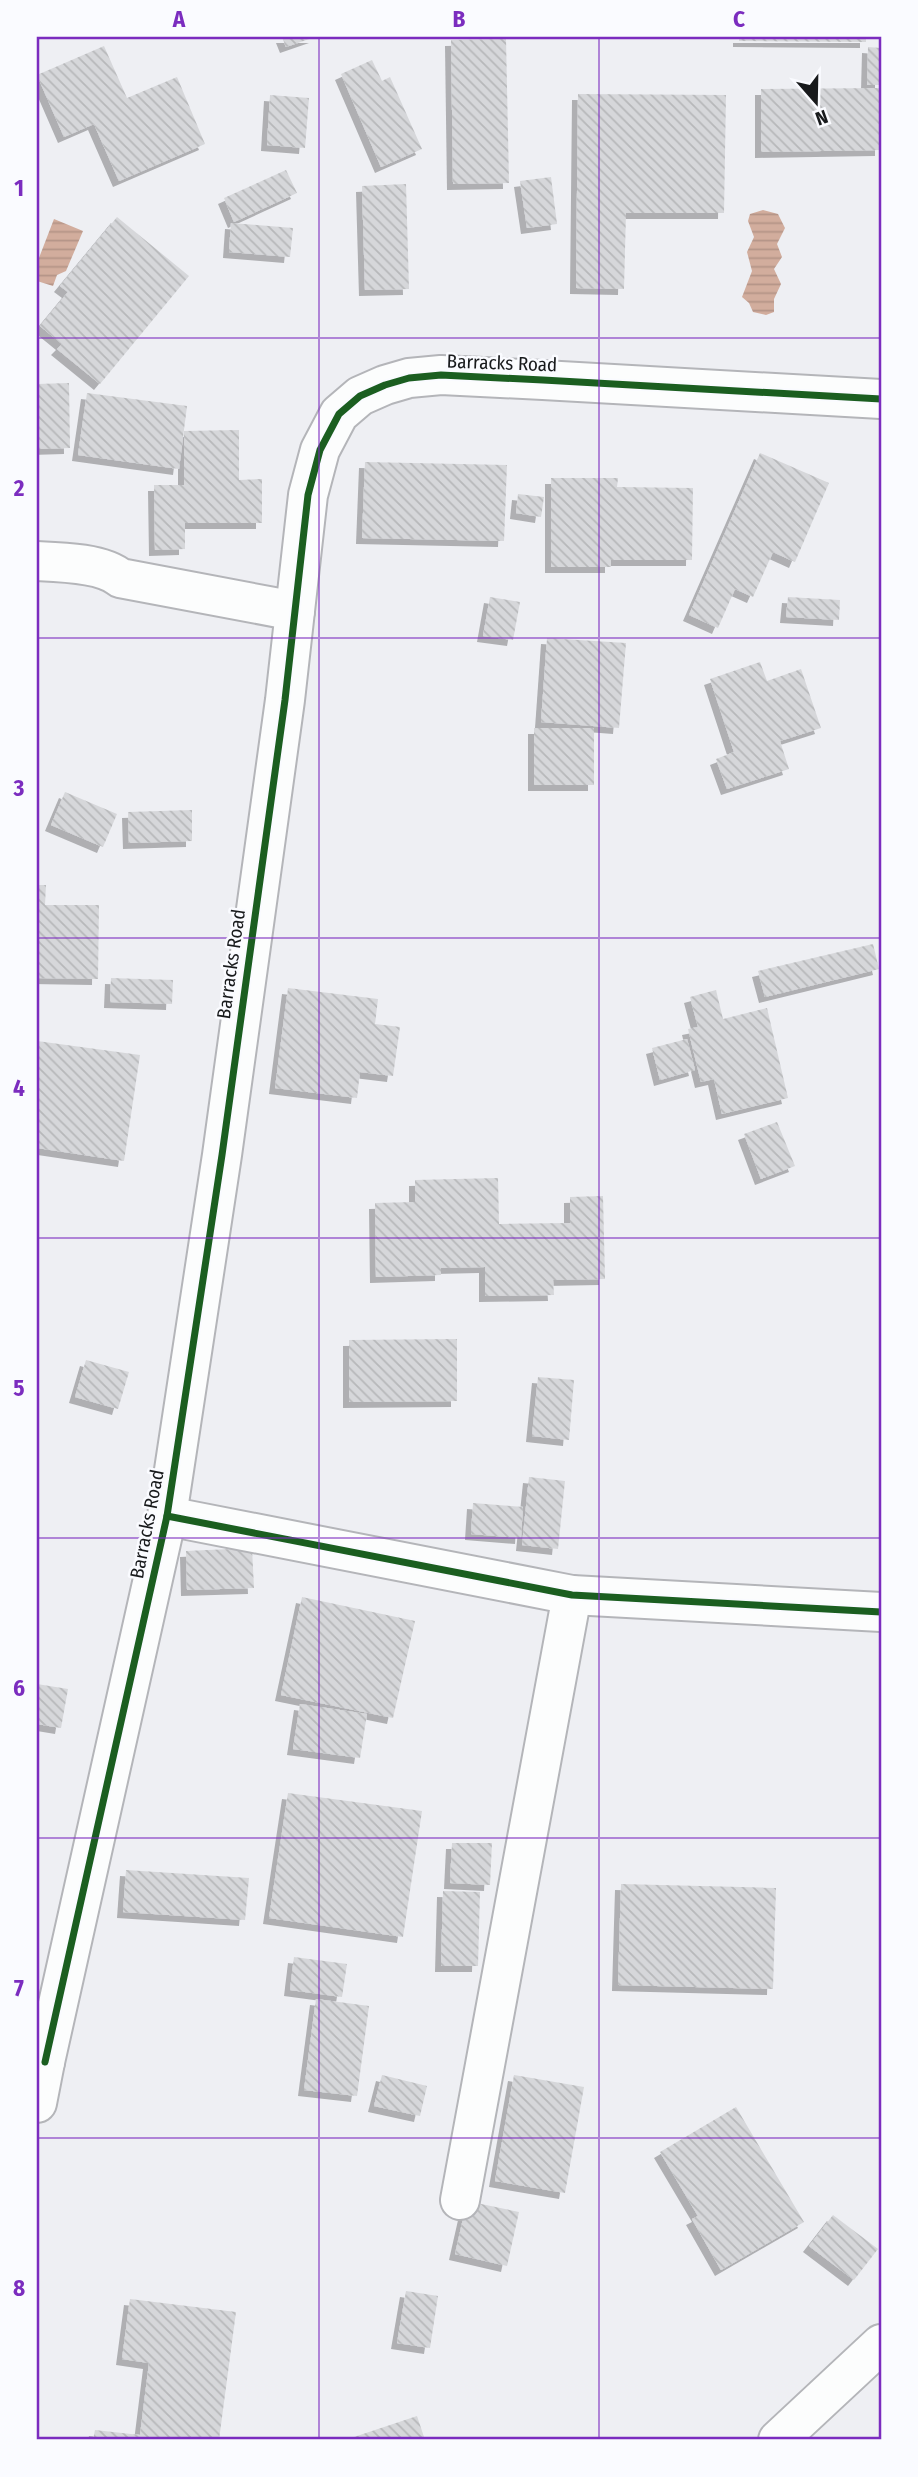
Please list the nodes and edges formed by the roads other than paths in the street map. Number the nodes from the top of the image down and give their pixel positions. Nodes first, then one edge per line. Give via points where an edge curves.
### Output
1 (881, 398) edge
2 (37, 561) edge
3 (295, 611) junction
4 (167, 1516) junction
5 (572, 1595) junction
6 (881, 1612) edge
7 (41, 2061) edge
8 (37, 2103) edge
9 (460, 2200) dead end
10 (881, 2344) edge
11 (778, 2440) edge

1 - 3 street, Barracks Road via 441,375 385,385 360,396 339,414 320,450 308,495
2 - 3 street via 103,569 120,578
3 - 4 street, Barracks Road via 222,1156
4 - 5 street
4 - 7 street, Barracks Road
5 - 6 street
5 - 9 street
7 - 8 street, Barracks Road
10 - 11 street

